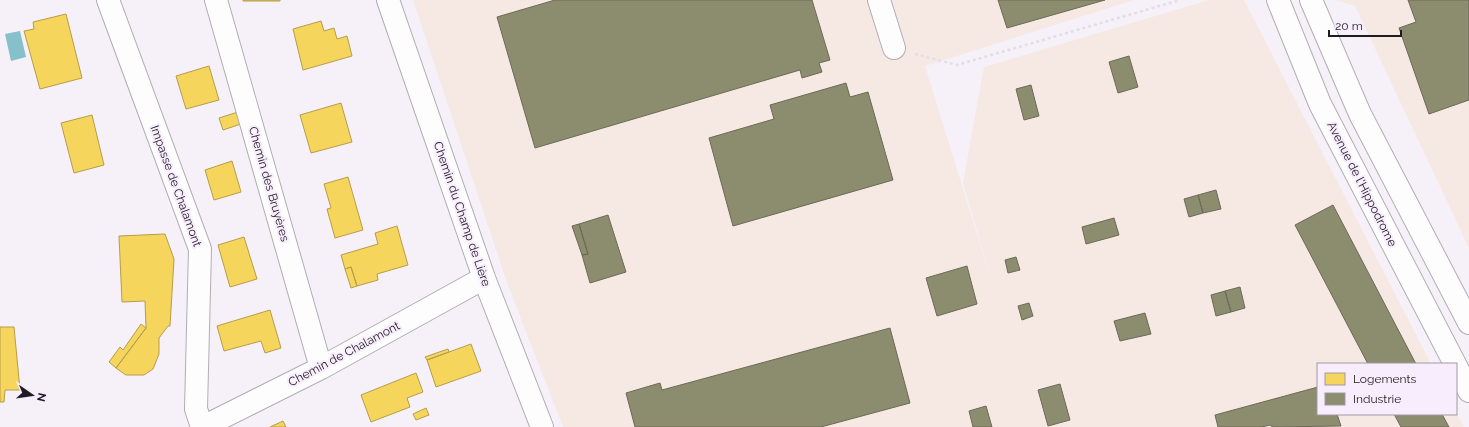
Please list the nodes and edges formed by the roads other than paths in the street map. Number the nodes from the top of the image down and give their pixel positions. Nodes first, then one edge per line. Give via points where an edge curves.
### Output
1 (108, 0) edge
2 (216, 0) edge
3 (388, 0) edge
4 (879, 0) edge
5 (1278, 0) edge
6 (1311, 0) edge
7 (894, 48) road end
8 (484, 278) junction
9 (1469, 323) edge
10 (1455, 363) edge
11 (1457, 367) edge
12 (321, 368) junction
13 (1469, 390) edge
14 (203, 427) edge
15 (542, 427) edge

1 - 14 street, Impasse de Chalamont via 200,249 196,409
2 - 12 street, Chemin des Bruyères
3 - 8 street, Chemin du Champ de Lière
4 - 7 street
5 - 10 street, Avenue de l'Hippodrome via 1320,104
6 - 9 street via 1360,114
8 - 12 street, Chemin de Chalamont
8 - 15 street, Chemin du Champ de Lière
11 - 13 street, Avenue de l'Hippodrome
12 - 14 street, Chemin de Chalamont

